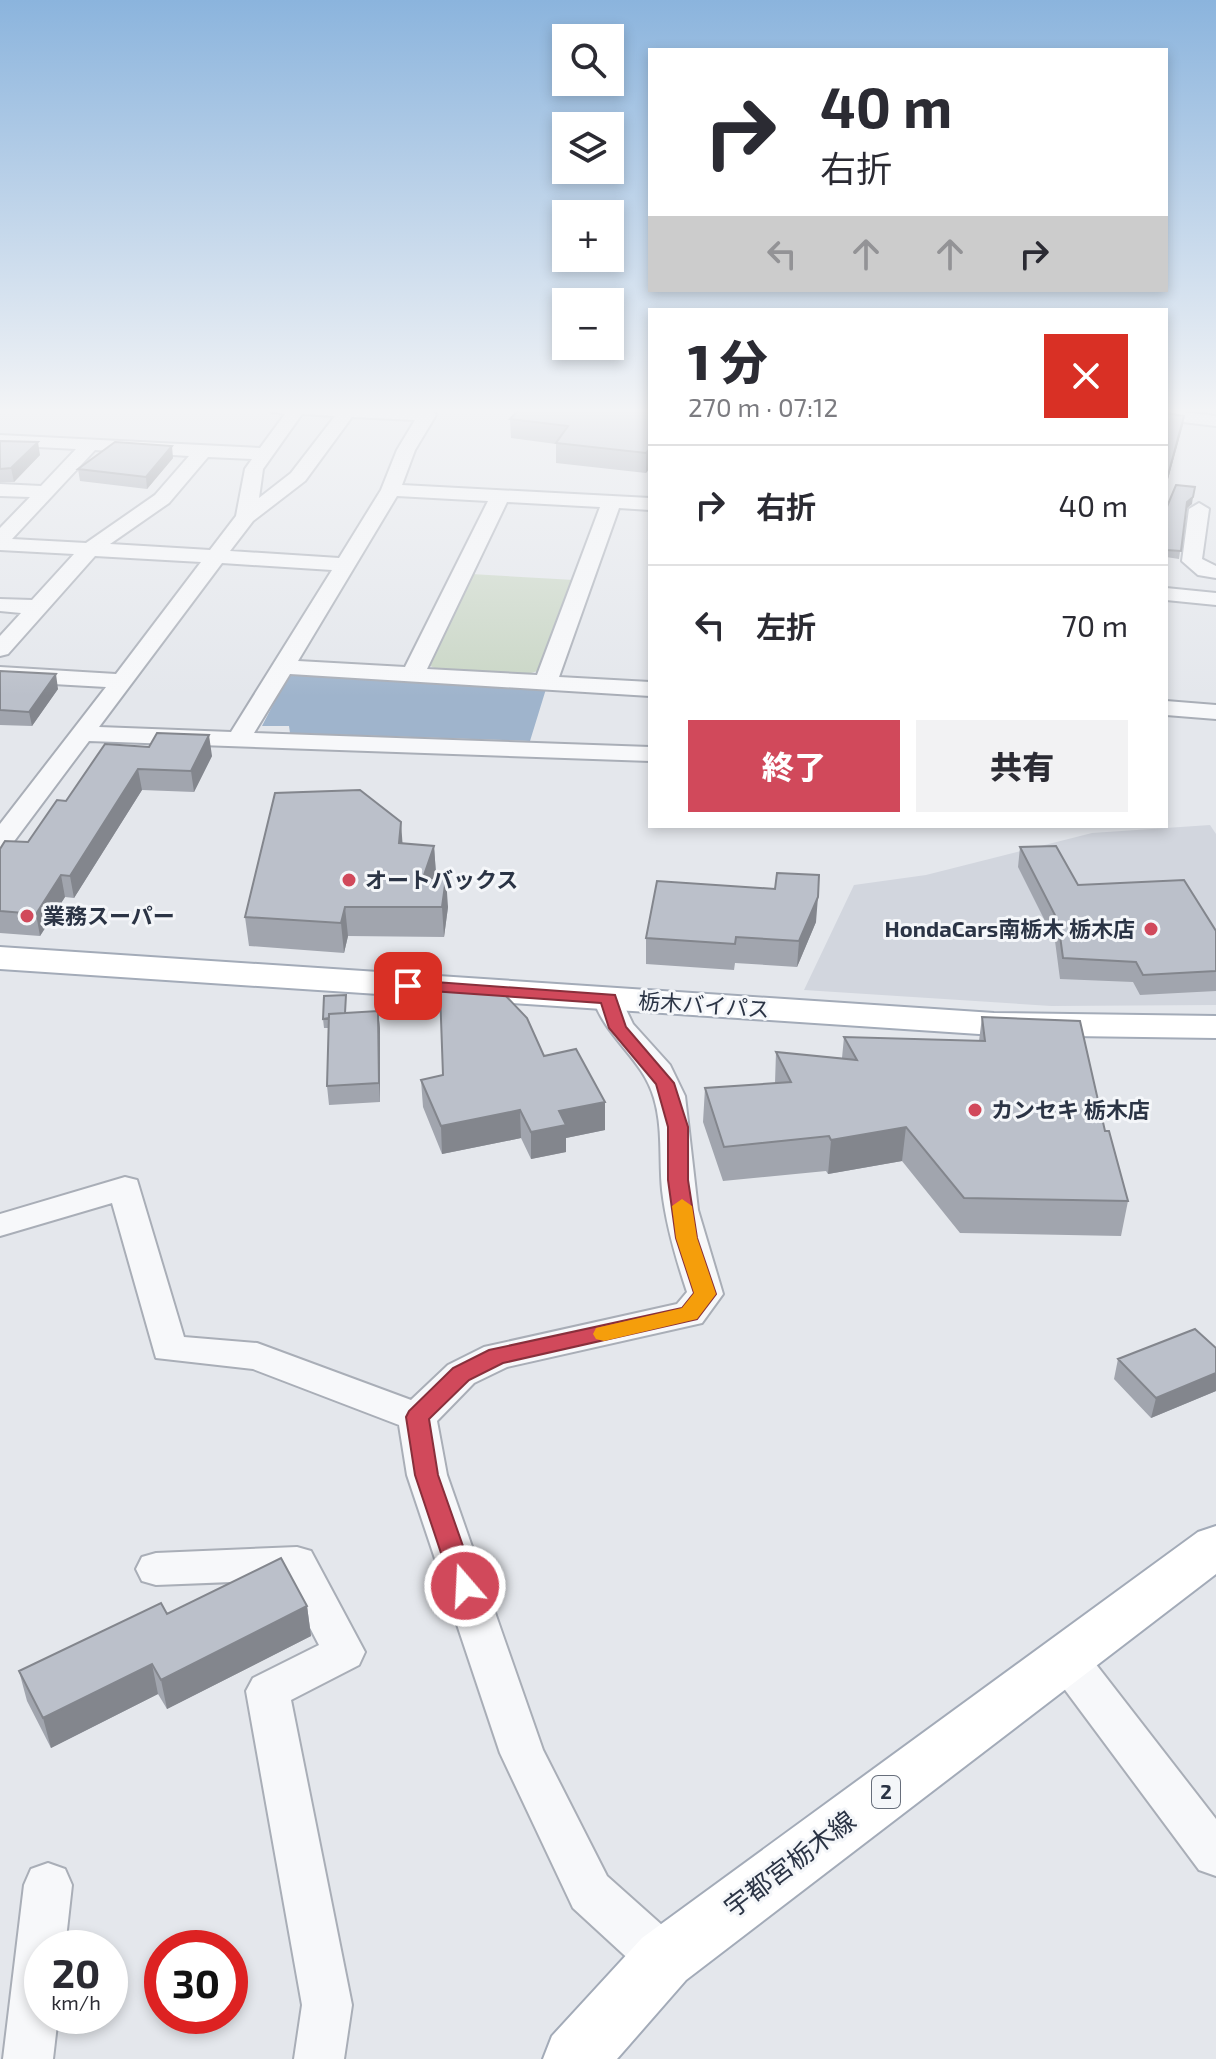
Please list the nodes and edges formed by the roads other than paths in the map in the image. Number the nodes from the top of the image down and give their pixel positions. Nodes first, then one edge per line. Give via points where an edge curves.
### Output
1 (33, 504) edge
2 (155, 504) edge
3 (248, 504) edge
4 (263, 504) edge
5 (382, 504) edge
6 (496, 504) edge
7 (611, 504) edge
8 (1199, 509) dead end
9 (246, 517) junction
10 (0, 542) edge
11 (89, 550) junction
12 (215, 557) junction
13 (343, 564) junction
14 (1216, 572) edge
15 (1168, 594) edge
16 (1216, 599) edge
17 (0, 605) edge
18 (37, 607) junction
19 (0, 649) edge
20 (283, 667) junction
21 (0, 674) edge
22 (413, 674) junction
23 (123, 681) junction
24 (546, 682) junction
25 (648, 689) edge
26 (1168, 708) edge
27 (1216, 712) edge
28 (83, 734) junction
29 (238, 740) junction
30 (648, 754) edge
31 (0, 841) edge
32 (0, 958) edge
33 (608, 999) junction
34 (1216, 1027) edge
35 (0, 1225) edge
36 (417, 1417) junction
37 (1216, 1546) edge
38 (156, 1569) dead end
39 (1066, 1658) junction
40 (1216, 1855) edge
41 (48, 1885) dead end
42 (664, 1959) junction
43 (28, 2059) edge
44 (319, 2059) edge
45 (575, 2059) edge

1 - 10 street
2 - 11 street
3 - 9 street
4 - 9 street
5 - 13 street
6 - 22 street
7 - 24 street
8 - 14 street via 1192,561
9 - 12 street
10 - 11 street
11 - 12 street
11 - 18 street
12 - 13 street
12 - 23 street
13 - 20 street
15 - 16 street
17 - 18 street
18 - 19 street
20 - 22 street
20 - 29 street
21 - 23 street
22 - 24 street
23 - 28 street
24 - 25 street
26 - 27 street
28 - 29 street
28 - 31 street
29 - 30 street
32 - 33 main road, 栃木バイパス
33 - 34 main road, 栃木バイパス via 994,1024
33 - 36 street via 618,1028 665,1083 678,1127 686,1238 705,1294 689,1314 497,1356 461,1374
35 - 36 street via 125,1188 169,1349 257,1356
36 - 42 street via 427,1475 522,1753 590,1892
37 - 39 main road, 宇都宮栃木線 / 2
38 - 44 street via 297,1563 344,1652 268,1691 327,2005
39 - 40 street
39 - 42 main road, 宇都宮栃木線 / 2
41 - 43 street
42 - 45 main road, 宇都宮栃木線 / 2

